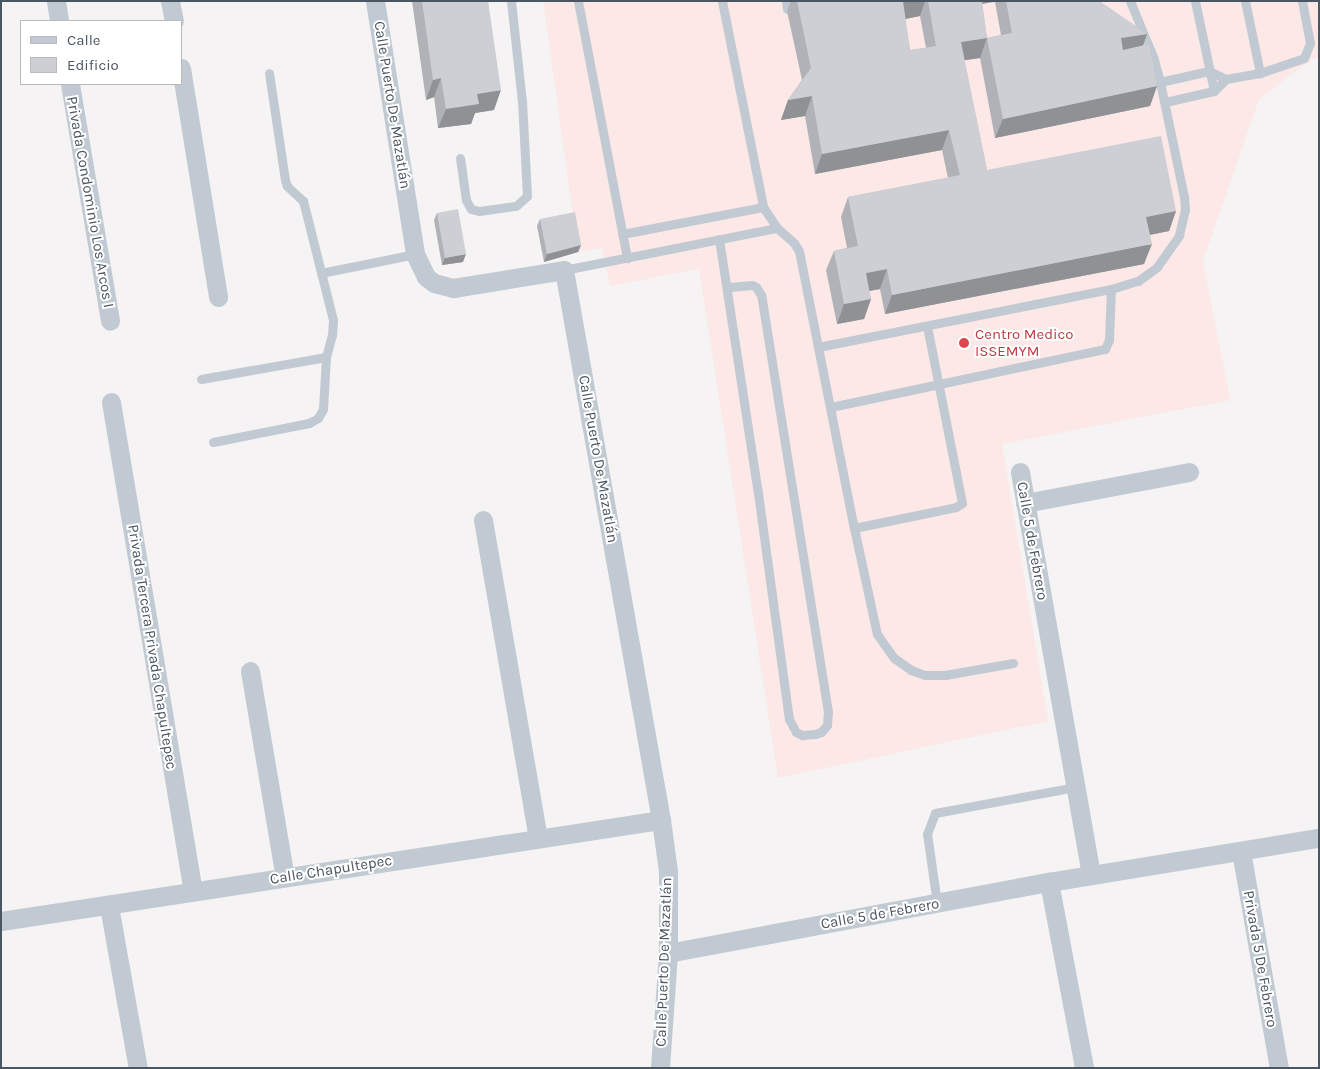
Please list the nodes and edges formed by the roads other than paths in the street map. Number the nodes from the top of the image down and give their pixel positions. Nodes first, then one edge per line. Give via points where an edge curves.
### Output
1 (56, 1) edge
2 (170, 1) edge
3 (375, 1) edge
4 (511, 1) edge
5 (578, 1) edge
6 (722, 1) edge
7 (1130, 1) edge
8 (1194, 1) edge
9 (1245, 1) edge
10 (1302, 1) edge
11 (59, 20) edge
12 (174, 20) edge
13 (1209, 71) junction
14 (269, 73) dead end
15 (1260, 73) junction
16 (182, 74) edge
17 (1226, 79) junction
18 (1160, 82) junction
19 (70, 85) edge
20 (1214, 91) junction
21 (1164, 102) junction
22 (460, 158) dead end
23 (763, 207) junction
24 (777, 228) junction
25 (622, 234) junction
26 (719, 239) junction
27 (415, 254) junction
28 (626, 258) junction
29 (564, 270) junction
30 (322, 273) junction
31 (727, 287) junction
32 (1111, 289) junction
33 (218, 297) dead end
34 (110, 321) dead end
35 (927, 327) junction
36 (818, 347) junction
37 (326, 357) junction
38 (201, 379) dead end
39 (940, 385) junction
40 (112, 402) dead end
41 (831, 407) junction
42 (214, 442) dead end
43 (1020, 472) dead end
44 (1189, 472) dead end
45 (1025, 503) junction
46 (483, 520) dead end
47 (854, 528) junction
48 (1013, 663) dead end
49 (250, 671) dead end
50 (1075, 787) junction
51 (661, 820) junction
52 (538, 838) junction
53 (1319, 838) edge
54 (1241, 851) junction
55 (1092, 875) junction
56 (285, 877) junction
57 (1048, 882) junction
58 (193, 891) junction
59 (938, 903) junction
60 (109, 906) junction
61 (1, 921) edge
62 (668, 953) junction
63 (138, 1068) edge
64 (660, 1068) edge
65 (1084, 1068) edge
66 (1279, 1068) edge

1 - 11 street
2 - 12 street
3 - 27 street, Calle Puerto De Mazatlán
4 - 22 lane via 528,196 516,206 479,211 471,209 466,200
5 - 25 lane
6 - 23 lane
7 - 18 lane
8 - 13 lane
9 - 15 lane
10 - 15 lane via 1310,43 1304,58
13 - 17 lane
13 - 18 lane
13 - 20 lane
14 - 30 lane via 285,180 303,201
15 - 17 lane
16 - 33 street
17 - 20 lane
18 - 21 lane
19 - 34 street, Privada Condominio Los Arcos I
20 - 21 lane
21 - 32 lane via 1184,197 1181,229 1170,249 1148,275
23 - 24 lane
23 - 25 lane
24 - 26 lane
24 - 36 lane via 799,252
25 - 28 lane
26 - 28 lane
26 - 31 lane
27 - 29 street, Calle Puerto De Mazatlán via 426,277 453,288
27 - 30 lane
28 - 29 lane
29 - 51 street, Calle Puerto De Mazatlán
30 - 37 lane via 333,320
31 - 31 lane via 789,719 796,732 815,734 827,726 828,712 761,295 752,285
32 - 35 lane
32 - 39 lane via 1109,340 1105,349
35 - 36 lane
35 - 39 lane
36 - 41 lane
37 - 38 lane
37 - 42 lane via 323,409 315,421
39 - 41 lane
39 - 47 lane via 962,502
40 - 58 street, Privada Tercera Privada Chapultepec
41 - 47 lane
43 - 45 street, Calle 5 de Febrero
44 - 45 street
45 - 50 street, Calle 5 de Febrero
46 - 52 street
47 - 48 lane via 876,628 894,658 925,675 945,675
49 - 56 street
50 - 55 street, Calle 5 de Febrero
50 - 59 lane via 935,813 927,834
51 - 52 street, Calle Chapultepec
51 - 62 street, Calle Puerto De Mazatlán via 668,871
52 - 56 street, Calle Chapultepec
53 - 54 street, Calle 5 de Febrero
54 - 55 street, Calle 5 de Febrero
54 - 66 street, Privada 5 De Febrero
55 - 57 street, Calle 5 de Febrero
56 - 58 street, Calle Chapultepec
57 - 59 street, Calle 5 de Febrero
57 - 65 street
58 - 60 street, Calle Chapultepec
59 - 62 street, Calle 5 de Febrero
60 - 61 street, Calle Chapultepec
60 - 63 street
62 - 64 street, Calle Puerto De Mazatlán

